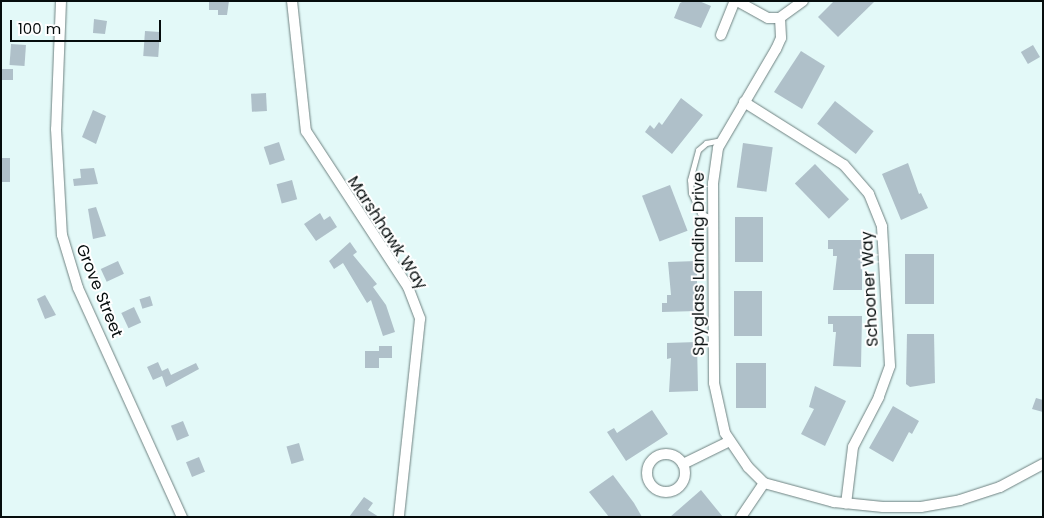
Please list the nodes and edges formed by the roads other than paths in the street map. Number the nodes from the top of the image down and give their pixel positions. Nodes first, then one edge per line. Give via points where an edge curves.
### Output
1 (61, 1) edge
2 (292, 1) edge
3 (736, 1) edge
4 (803, 1) edge
5 (780, 18) junction
6 (721, 35) dead end
7 (744, 102) junction
8 (721, 140) junction
9 (713, 219) junction
10 (730, 441) junction
11 (683, 464) dead end
12 (1043, 464) edge
13 (764, 483) junction
14 (846, 504) junction
15 (182, 517) edge
16 (399, 517) edge
17 (742, 517) edge

1 - 15 street, Grove Street via 56,129 62,235 78,288
2 - 16 street, Marshhawk Way via 306,131 408,287 420,319
3 - 5 street via 768,18
3 - 6 street
4 - 5 street
5 - 7 street, Spyglass Landing Drive via 781,38
7 - 8 street, Spyglass Landing Drive
7 - 14 street, Schooner Way via 844,165 869,194 882,227 890,366 879,397 853,447
8 - 9 street, Spyglass Landing Drive via 713,184
8 - 9 lane via 706,143 698,150 690,180 691,193 700,213
9 - 10 street, Spyglass Landing Drive via 714,383 719,415
10 - 11 street
10 - 13 street, Spyglass Landing Drive
12 - 14 street via 1000,487 960,500 921,507
13 - 14 street via 793,494
13 - 17 street

